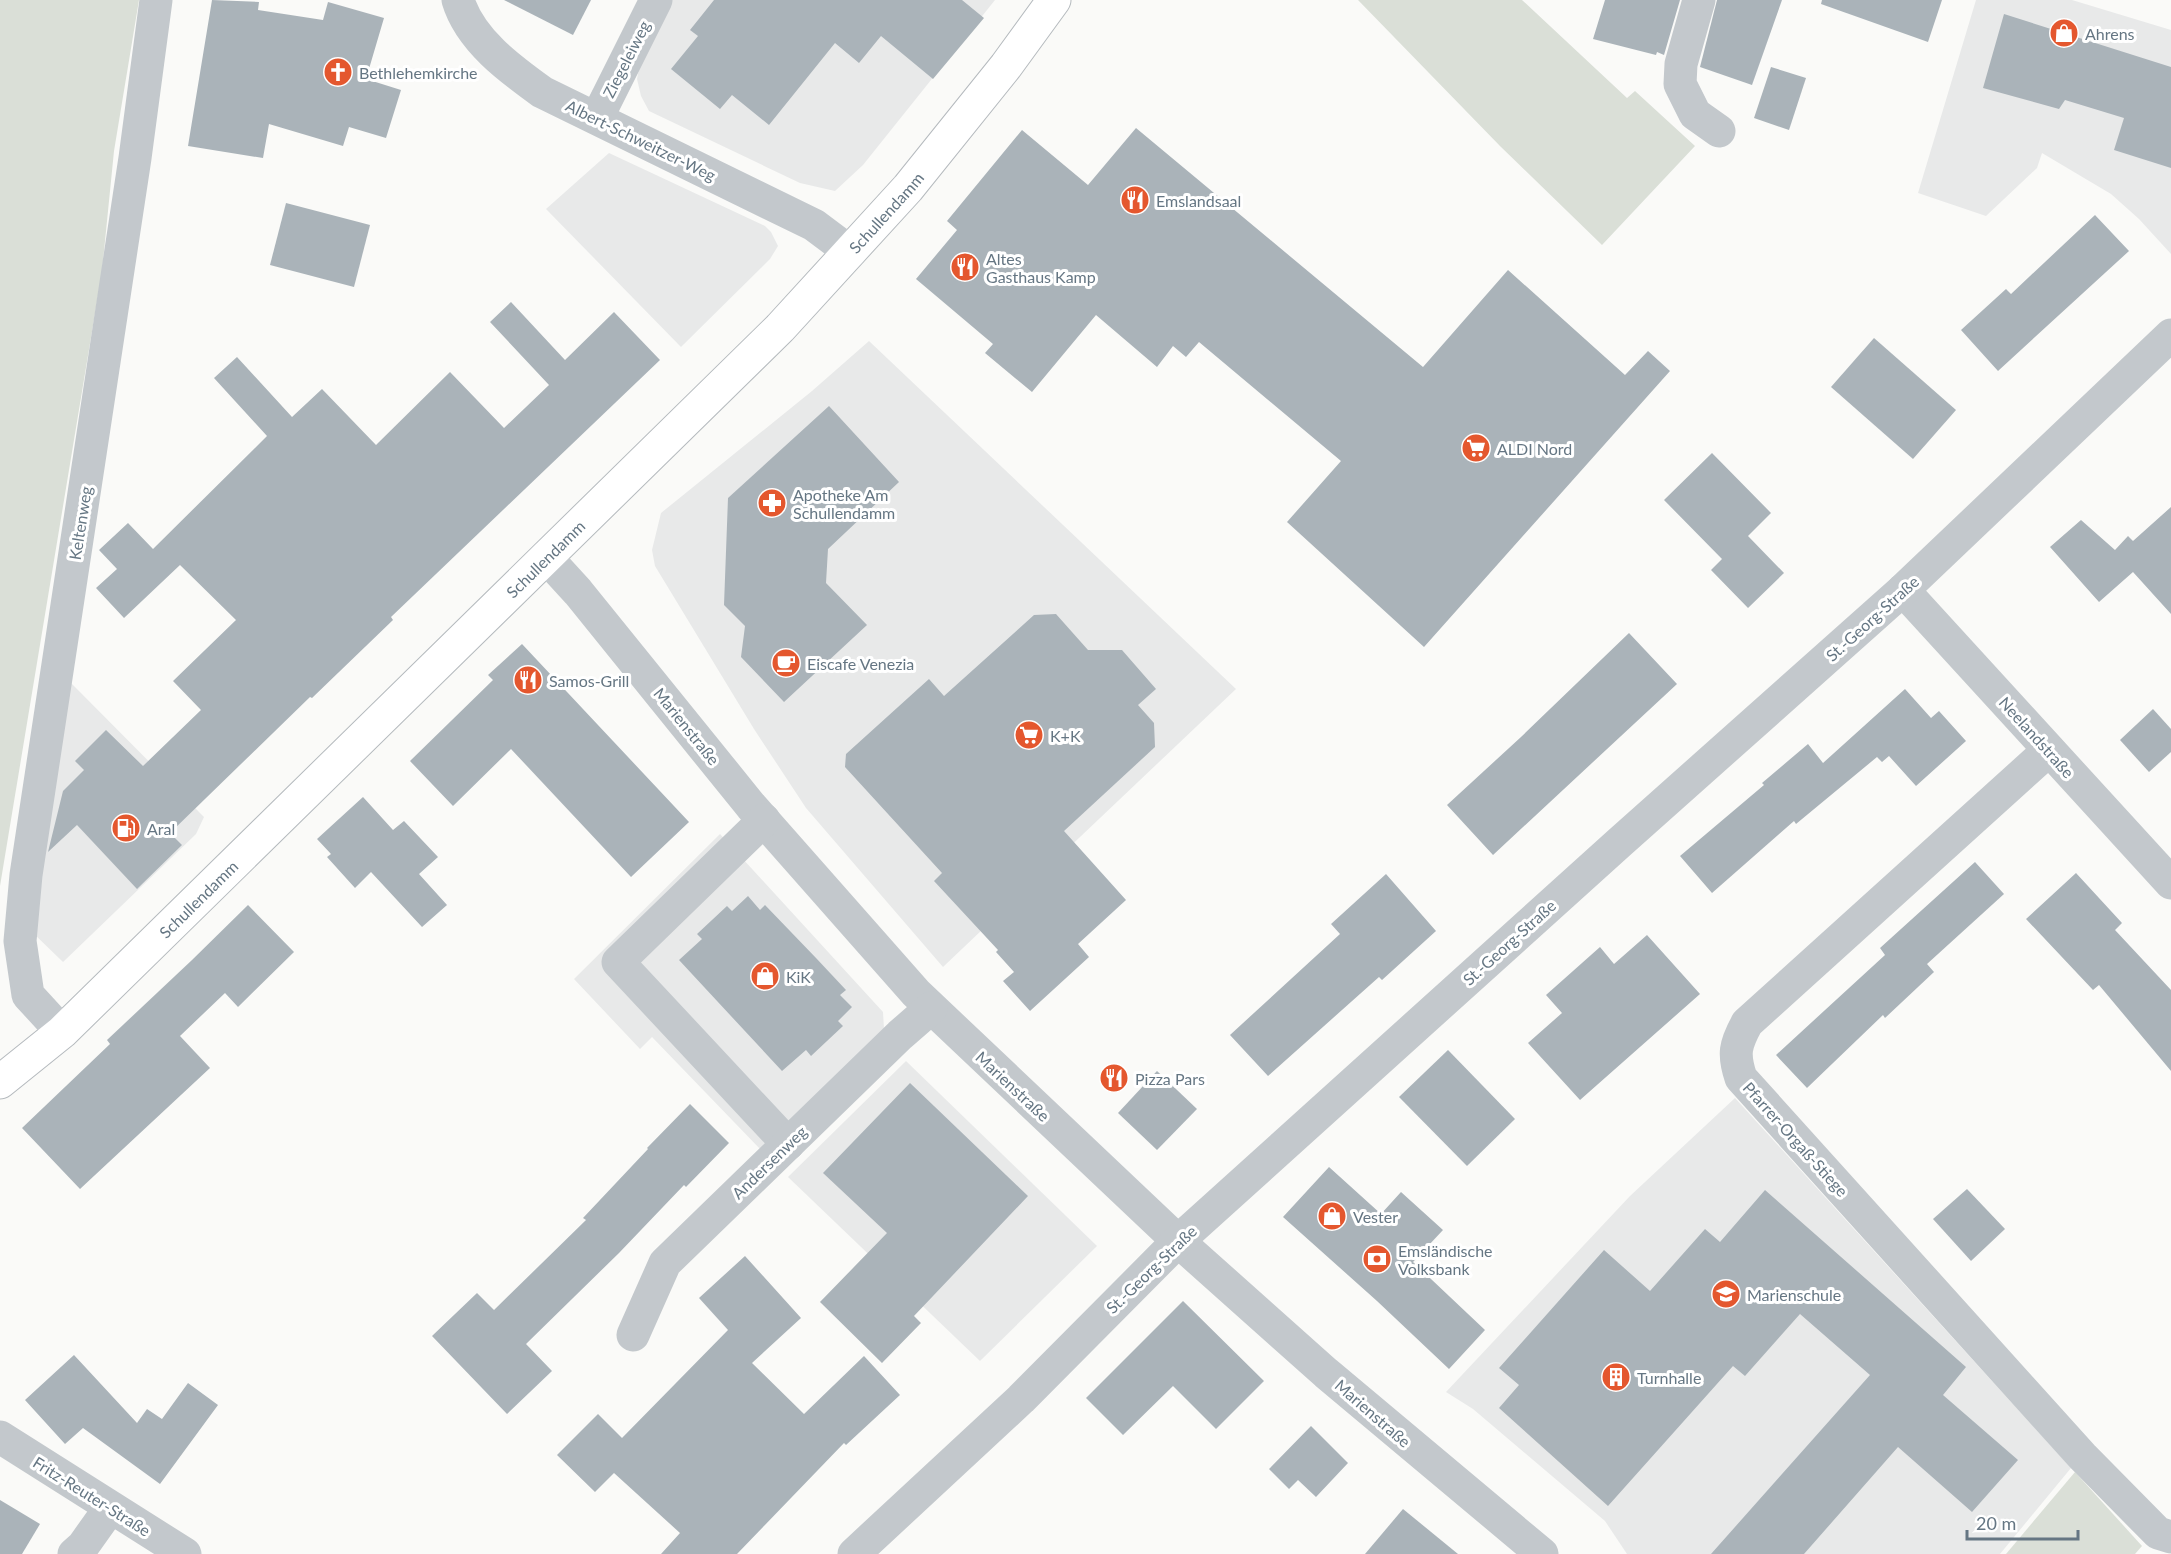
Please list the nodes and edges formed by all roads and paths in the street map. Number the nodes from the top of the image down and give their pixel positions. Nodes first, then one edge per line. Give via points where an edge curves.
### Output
1 (156, 0) edge
2 (458, 0) edge
3 (656, 0) edge
4 (1054, 0) edge
5 (1699, 0) edge
6 (597, 118) junction
7 (1719, 131) dead end
8 (850, 252) junction
9 (2171, 335) edge
10 (546, 557) junction
11 (1903, 590) junction
12 (2049, 750) junction
13 (764, 820) junction
14 (2171, 883) edge
15 (932, 1008) junction
16 (62, 1032) junction
17 (0, 1082) edge
18 (788, 1144) junction
19 (1178, 1241) junction
20 (633, 1335) dead end
21 (0, 1437) edge
22 (110, 1508) junction
23 (2171, 1537) edge
24 (74, 1554) edge
25 (185, 1554) edge
26 (854, 1554) edge
27 (1542, 1554) edge

1 - 16 street, Keltenweg via 26,875 20,940 28,995
2 - 6 street, Albert-Schweitzer-Weg via 484,43 507,67 542,92
3 - 6 street, Ziegeleiweg
4 - 8 main road, Schullendamm via 908,188
5 - 7 street via 1681,64 1680,84 1695,114
6 - 8 street, Albert-Schweitzer-Weg via 814,225
8 - 10 main road, Schullendamm via 780,328
9 - 11 street, St.-Georg-Straße
10 - 13 street, Marienstraße
10 - 16 main road, Schullendamm
11 - 12 street, Neelandstraße
11 - 19 street, St.-Georg-Straße
12 - 14 street, Neelandstraße
12 - 23 street, Pfarrer-Orgaß-Stiege via 1747,1023 1737,1041 1735,1059 1741,1078 2082,1456 2158,1533
13 - 15 street, Marienstraße
13 - 18 street via 618,962
15 - 18 street, Andersenweg
15 - 19 street, Marienstraße
16 - 17 main road, Schullendamm
18 - 20 street, Andersenweg via 665,1263
19 - 26 street, St.-Georg-Straße via 1021,1399
19 - 27 street, Marienstraße via 1326,1373
21 - 22 street, Fritz-Reuter-Straße
22 - 24 street
22 - 25 street, Fritz-Reuter-Straße

